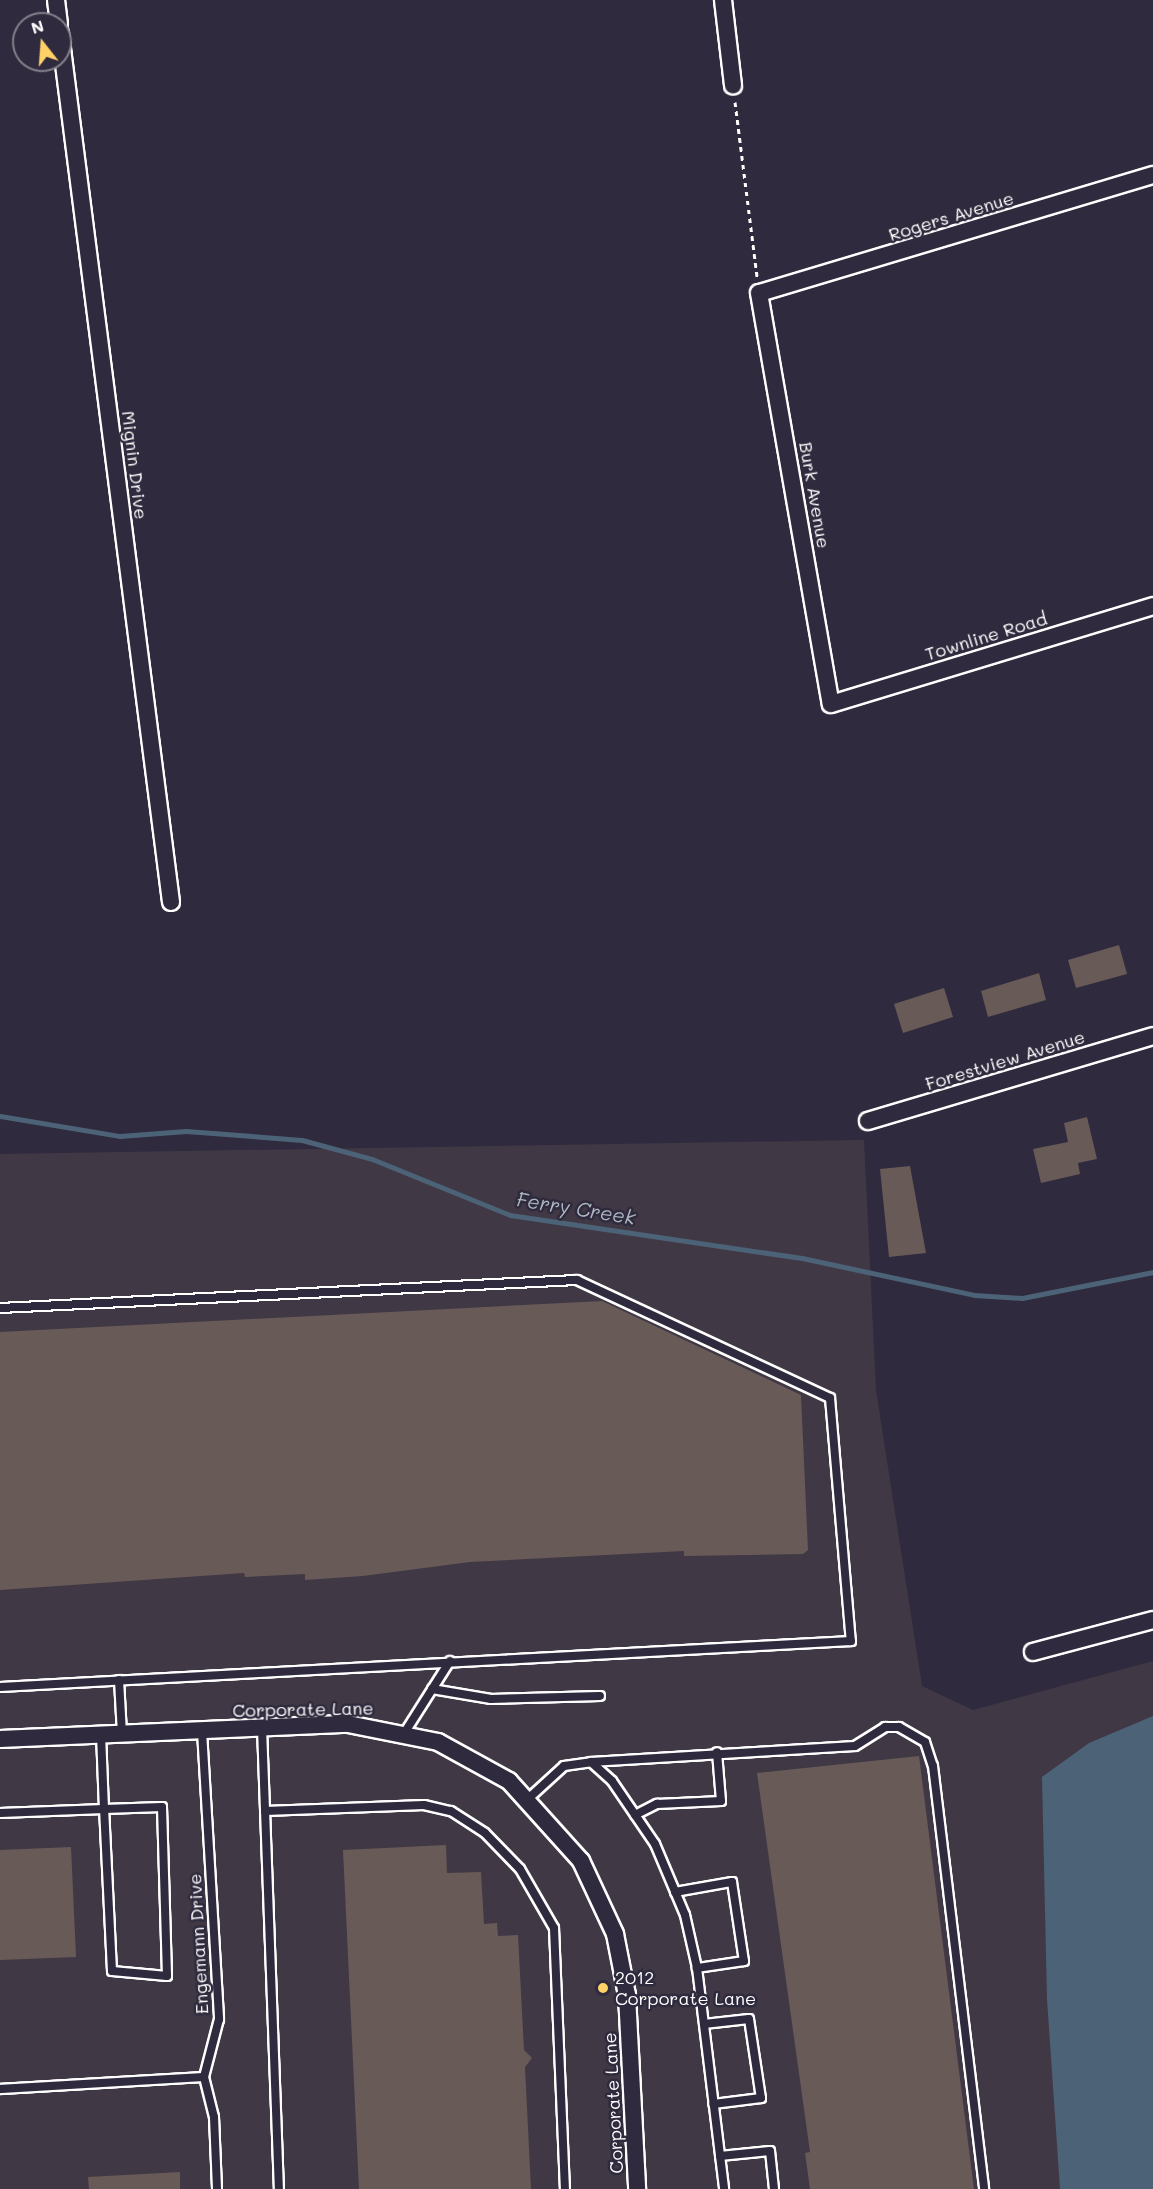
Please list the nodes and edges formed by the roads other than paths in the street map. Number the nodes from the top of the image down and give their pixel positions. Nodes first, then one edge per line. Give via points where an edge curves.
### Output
1 (723, 0) edge
2 (65, 72) edge
3 (733, 85) road end
4 (1153, 175) edge
5 (759, 293) joint
6 (1153, 606) edge
7 (831, 704) joint
8 (171, 902) dead end
9 (1153, 1036) edge
10 (868, 1121) dead end
11 (0, 1308) edge
12 (1153, 1620) edge
13 (1033, 1652) dead end
14 (450, 1661) junction
15 (120, 1680) junction
16 (0, 1687) edge
17 (432, 1689) junction
18 (600, 1696) dead end
19 (262, 1728) junction
20 (202, 1731) junction
21 (405, 1732) junction
22 (122, 1734) junction
23 (101, 1735) junction
24 (0, 1739) edge
25 (717, 1752) junction
26 (591, 1762) junction
27 (529, 1798) junction
28 (104, 1809) junction
29 (265, 1811) junction
30 (0, 1813) edge
31 (635, 1815) junction
32 (675, 1892) junction
33 (697, 1968) junction
34 (704, 2024) junction
35 (204, 2077) junction
36 (0, 2089) edge
37 (713, 2104) junction
38 (720, 2156) junction
39 (217, 2189) edge
40 (279, 2189) edge
41 (565, 2189) edge
42 (637, 2189) edge
43 (724, 2189) edge
44 (774, 2189) edge
45 (984, 2189) edge

1 - 3 street
2 - 8 street, Mignin Drive
4 - 5 street, Rogers Avenue
5 - 7 street, Burk Avenue
6 - 7 street, Townline Road
9 - 10 street, Forestview Avenue
11 - 14 lane via 577,1280 830,1398 851,1641
12 - 13 street
14 - 15 lane
14 - 17 lane
15 - 16 lane
15 - 22 lane
17 - 18 lane via 491,1699
17 - 21 lane
19 - 20 street, Corporate Lane
19 - 21 street, Corporate Lane via 348,1724
19 - 29 lane
20 - 22 street, Corporate Lane
20 - 35 lane, Engemann Drive via 219,2019
21 - 27 street, Corporate Lane via 466,1755
22 - 23 street, Corporate Lane
23 - 24 street, Corporate Lane
23 - 28 lane
25 - 26 lane
25 - 31 lane via 722,1801 657,1804
25 - 45 lane via 855,1746 885,1727 898,1727 925,1742 933,1766
26 - 27 lane via 564,1766
26 - 31 lane
27 - 42 street, Corporate Lane via 581,1861 615,1934 627,1995
28 - 28 lane via 162,1807 168,1976 112,1971
28 - 30 lane
29 - 40 lane
29 - 41 lane via 433,1807 485,1833 520,1869 554,1928
31 - 32 lane
32 - 33 lane
32 - 33 lane via 732,1882 744,1961
33 - 34 lane
34 - 37 lane
34 - 37 lane via 749,2019 761,2098
35 - 36 lane
35 - 39 lane, Engemann Drive via 214,2117
37 - 38 lane
38 - 43 lane
38 - 44 lane via 770,2151

